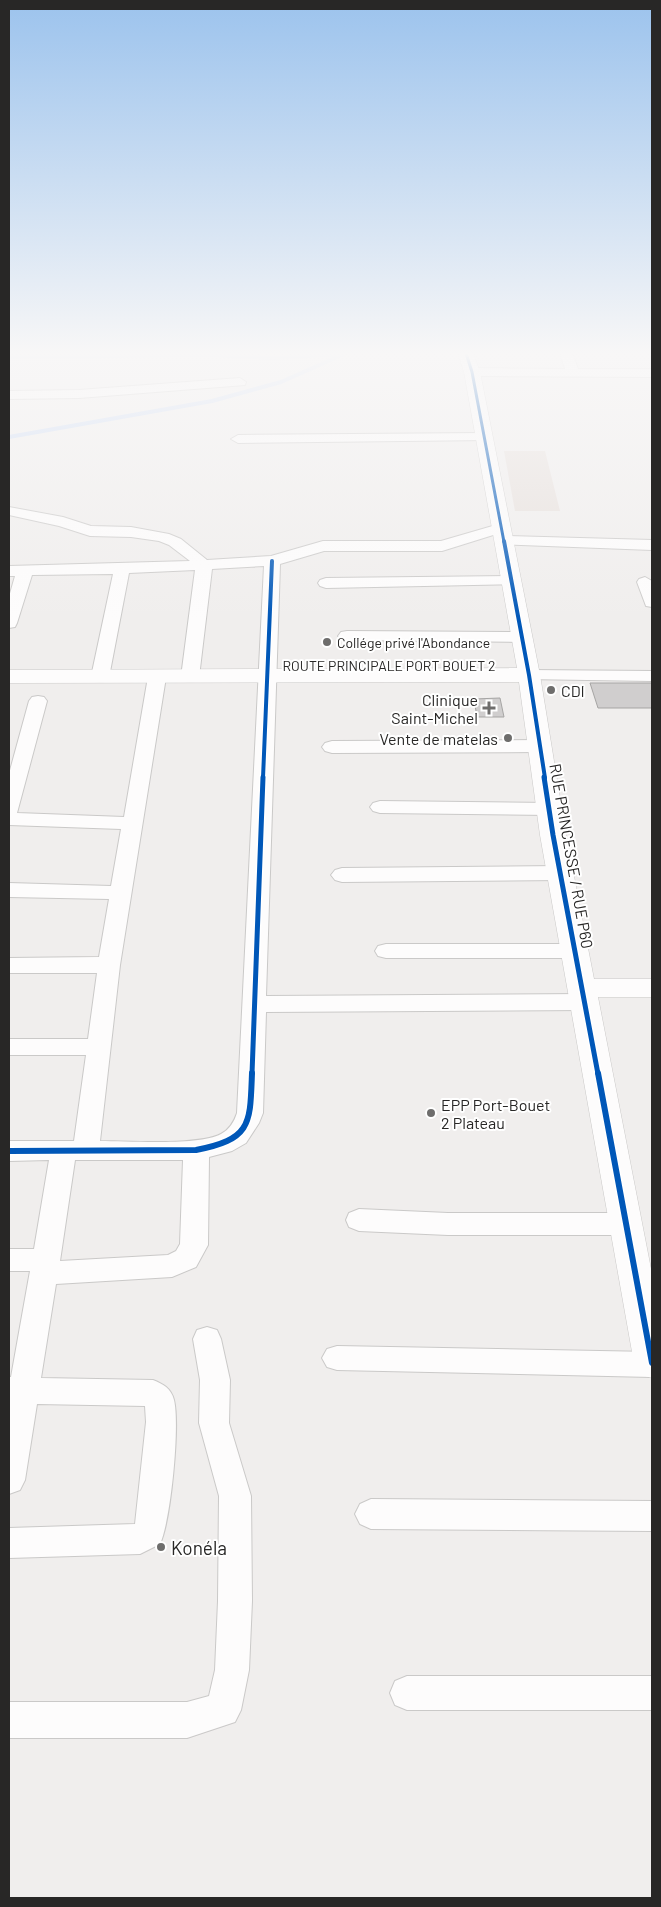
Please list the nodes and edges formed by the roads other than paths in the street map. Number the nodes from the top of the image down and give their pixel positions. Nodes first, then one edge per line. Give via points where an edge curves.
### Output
1 (485, 442) edge
2 (9, 511) edge
3 (503, 535) junction
4 (652, 545) edge
5 (272, 561) junction
6 (204, 566) junction
7 (122, 569) junction
8 (17, 571) edge
9 (511, 581) junction
10 (645, 582) dead end
11 (326, 583) dead end
12 (652, 602) edge
13 (9, 623) edge
14 (347, 636) dead end
15 (522, 637) junction
16 (529, 675) junction
17 (9, 677) edge
18 (100, 677) junction
19 (157, 677) junction
20 (190, 677) junction
21 (266, 677) junction
22 (652, 678) edge
23 (38, 701) dead end
24 (540, 746) junction
25 (332, 748) dead end
26 (380, 807) dead end
27 (550, 809) junction
28 (9, 810) edge
29 (9, 819) edge
30 (132, 823) junction
31 (561, 873) junction
32 (342, 875) dead end
33 (9, 890) edge
34 (121, 893) junction
35 (386, 951) dead end
36 (575, 951) junction
37 (9, 965) edge
38 (109, 965) junction
39 (652, 988) edge
40 (583, 995) junction
41 (254, 1004) junction
42 (99, 1047) junction
43 (9, 1048) edge
44 (196, 1150) junction
45 (9, 1151) edge
46 (75, 1151) junction
47 (359, 1220) dead end
48 (626, 1224) junction
49 (9, 1260) edge
50 (46, 1266) junction
51 (207, 1339) dead end
52 (337, 1358) dead end
53 (652, 1364) edge
54 (16, 1390) edge
55 (9, 1480) edge
56 (371, 1514) dead end
57 (652, 1516) edge
58 (9, 1543) edge
59 (406, 1693) dead end
60 (652, 1693) edge
61 (9, 1720) edge

1 - 3 street, RUE PRINCESSE / RUE P60
2 - 6 street via 90,531 163,537 183,548
3 - 4 street
3 - 5 street via 442,546 324,546
3 - 9 street, RUE PRINCESSE / RUE P60
5 - 6 street
5 - 21 street
6 - 7 street
6 - 20 street
7 - 8 street
7 - 18 street
8 - 13 street
9 - 11 street
9 - 15 street, RUE PRINCESSE / RUE P60
10 - 12 street
14 - 15 street
15 - 16 street, RUE PRINCESSE / RUE P60
16 - 21 street, ROUTE PRINCIPALE PORT BOUET 2
16 - 22 street
16 - 24 street, RUE PRINCESSE / RUE P60
17 - 18 street, ROUTE PRINCIPALE PORT BOUET 2
18 - 19 street, ROUTE PRINCIPALE PORT BOUET 2
19 - 20 street, ROUTE PRINCIPALE PORT BOUET 2
19 - 30 street
20 - 21 street, ROUTE PRINCIPALE PORT BOUET 2
21 - 41 street
23 - 28 street
24 - 25 street
24 - 27 street, RUE PRINCESSE / RUE P60
26 - 27 street
27 - 31 street, RUE PRINCESSE / RUE P60
29 - 30 street
30 - 34 street
31 - 32 street
31 - 36 street, RUE PRINCESSE / RUE P60
33 - 34 street
34 - 38 street
35 - 36 street
36 - 40 street, RUE PRINCESSE / RUE P60
37 - 38 street
38 - 42 street
39 - 40 street
40 - 41 street
40 - 48 street, RUE PRINCESSE / RUE P60
41 - 44 street via 247,1125 234,1140
42 - 43 street
42 - 46 street
44 - 46 street
44 - 50 street via 194,1245 186,1259 172,1266
45 - 46 street
46 - 50 street
47 - 48 street via 458,1224
48 - 53 street, RUE PRINCESSE / RUE P60
49 - 50 street
50 - 54 street
51 - 61 street via 215,1380 214,1423 235,1496 236,1601 232,1670 223,1710 187,1720
52 - 53 street
54 - 55 street
54 - 58 street via 153,1393 158,1399 161,1422 148,1533 140,1539
56 - 57 street
59 - 60 street

